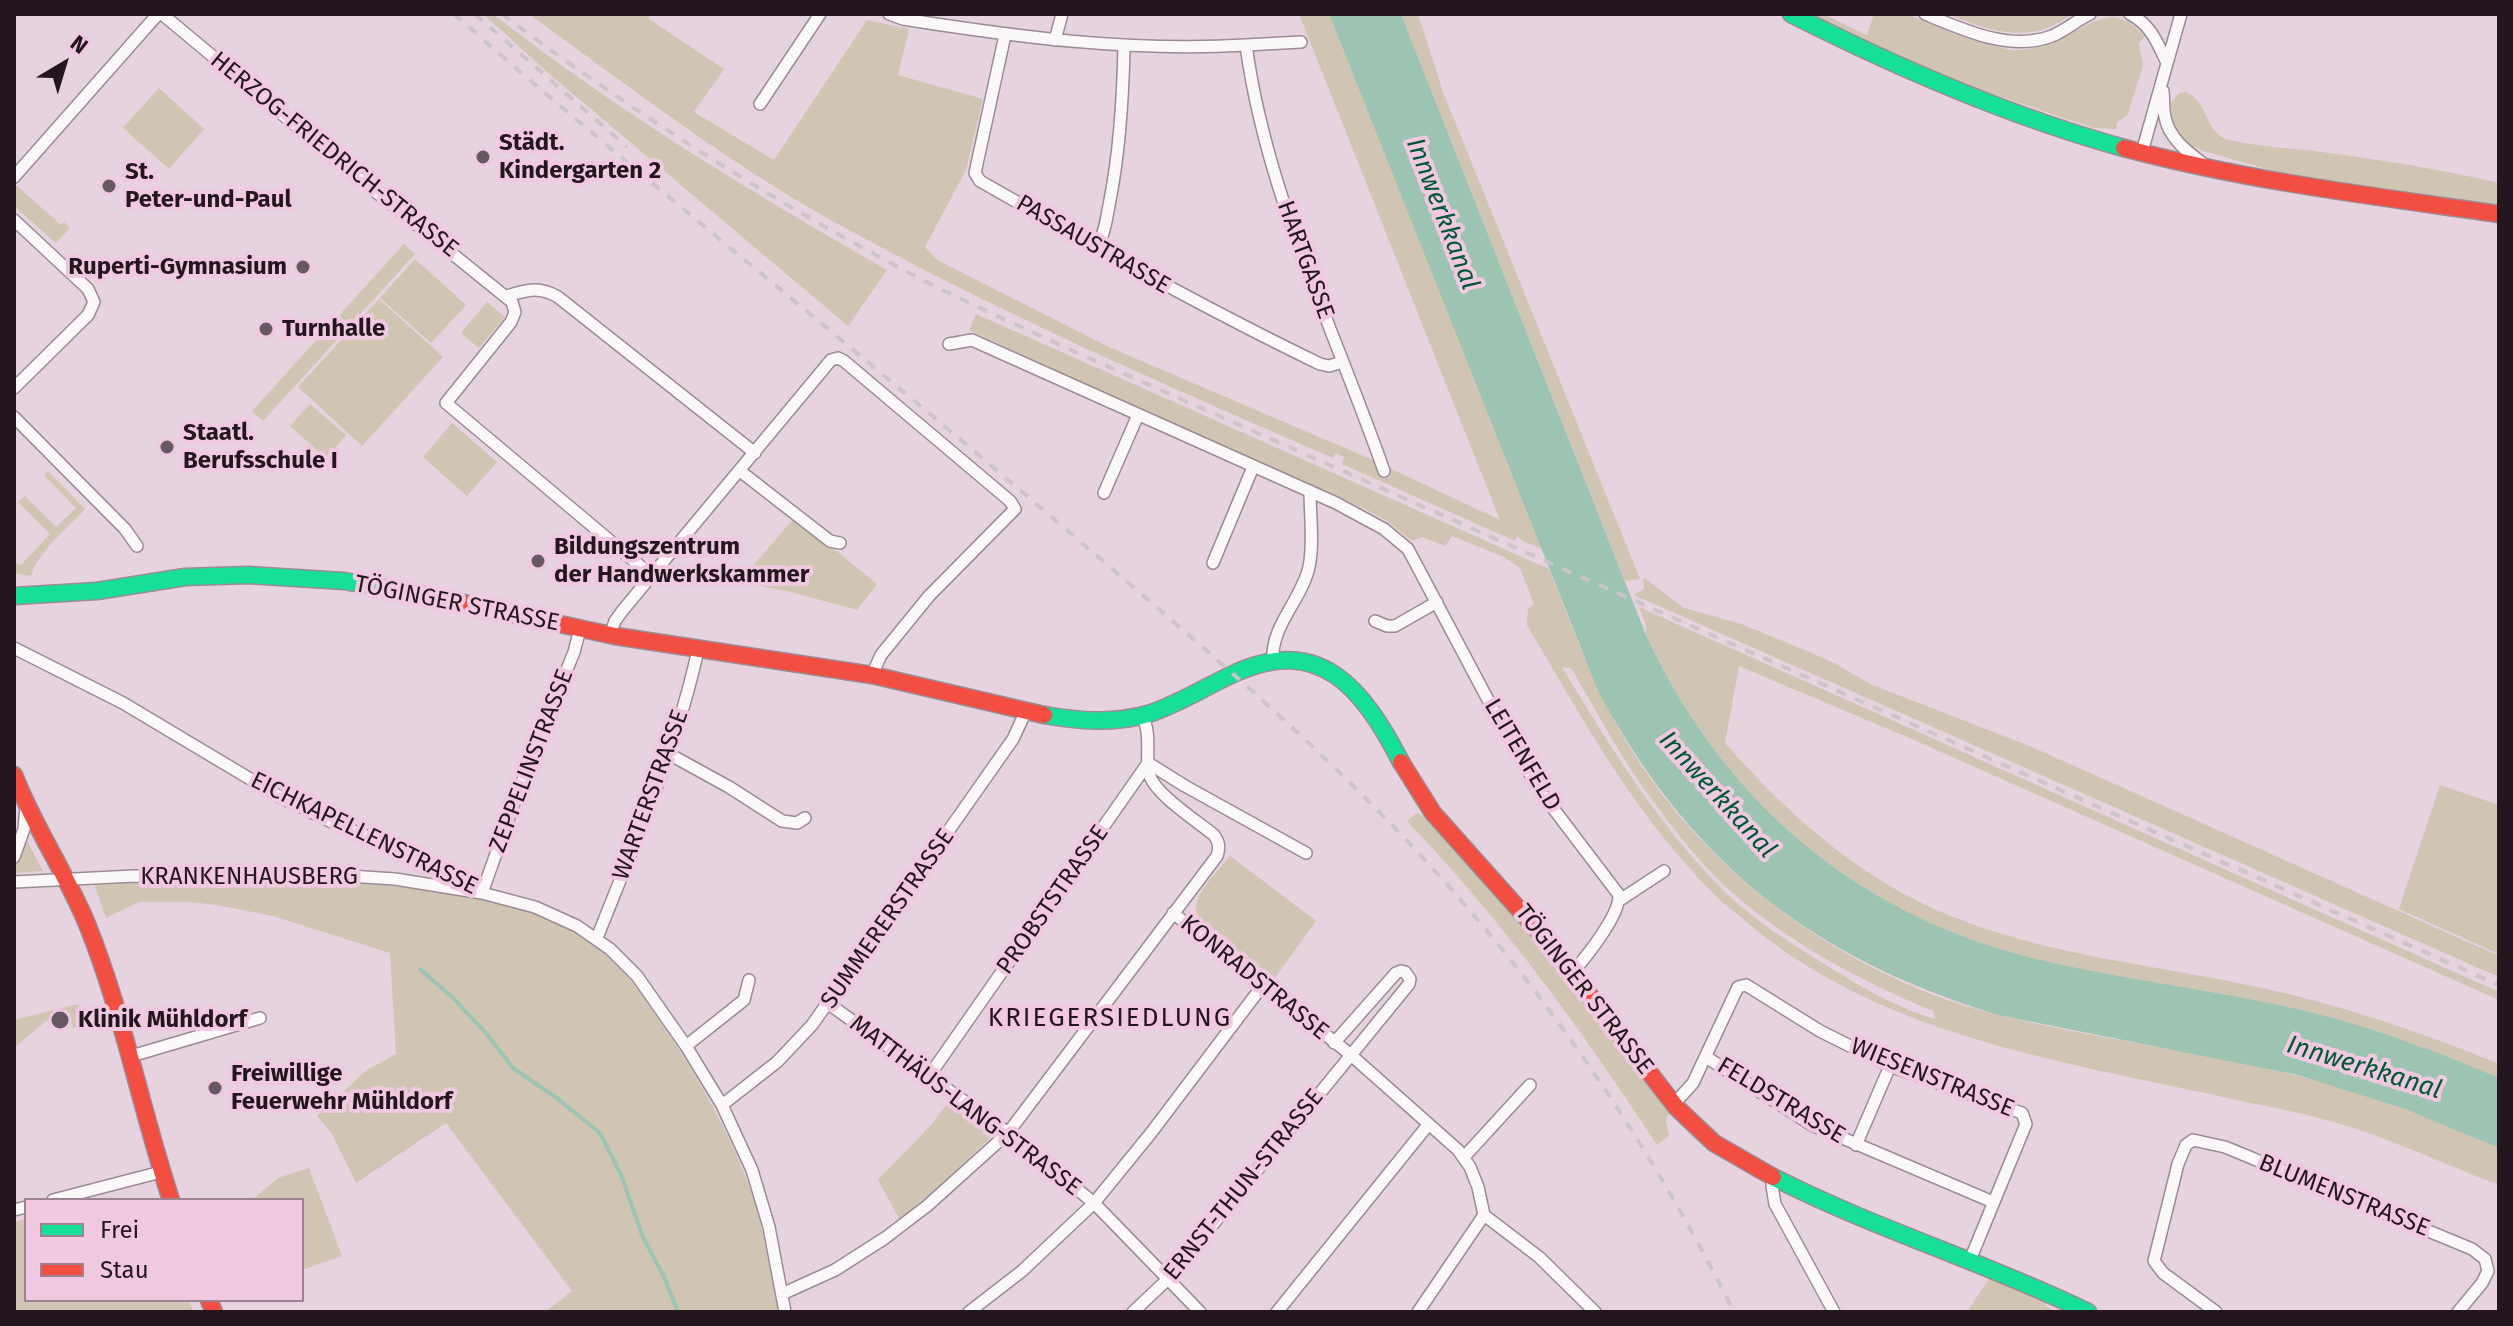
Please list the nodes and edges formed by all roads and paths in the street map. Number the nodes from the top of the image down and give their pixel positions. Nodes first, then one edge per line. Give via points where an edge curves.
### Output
1 (160, 14) edge
2 (820, 14) edge
3 (889, 14) edge
4 (1062, 14) edge
5 (1791, 14) edge
6 (1925, 14) edge
7 (2089, 14) edge
8 (2130, 14) edge
9 (2181, 14) edge
10 (1005, 35) junction
11 (1055, 40) junction
12 (1301, 42) dead end
13 (1246, 45) junction
14 (1124, 46) junction
15 (2167, 63) junction
16 (2162, 84) junction
17 (760, 104) dead end
18 (2142, 152) junction
19 (2209, 168) junction
20 (14, 177) edge
21 (2499, 214) edge
22 (14, 220) edge
23 (1097, 248) junction
24 (507, 296) junction
25 (949, 344) dead end
26 (1343, 362) junction
27 (14, 388) edge
28 (1138, 415) junction
29 (14, 417) edge
30 (755, 453) junction
31 (1253, 467) junction
32 (740, 471) junction
33 (1384, 471) dead end
34 (1310, 491) junction
35 (1104, 493) dead end
36 (840, 543) dead end
37 (137, 546) dead end
38 (1213, 563) dead end
39 (652, 576) junction
40 (14, 585) edge
41 (39, 593) junction
42 (14, 596) edge
43 (1437, 602) junction
44 (1375, 621) dead end
45 (580, 629) junction
46 (610, 635) junction
47 (14, 648) edge
48 (698, 650) junction
49 (1273, 659) junction
50 (872, 675) junction
51 (1026, 711) junction
52 (1142, 715) junction
53 (669, 754) junction
54 (1148, 763) junction
55 (14, 775) edge
56 (26, 807) junction
57 (805, 818) dead end
58 (1306, 853) dead end
59 (14, 857) edge
60 (1664, 871) dead end
61 (66, 880) junction
62 (14, 882) edge
63 (482, 893) junction
64 (1620, 900) junction
65 (1173, 913) junction
66 (597, 938) junction
67 (1573, 972) junction
68 (749, 980) dead end
69 (1263, 985) junction
70 (829, 1004) junction
71 (260, 1018) dead end
72 (1334, 1043) junction
73 (686, 1046) junction
74 (1351, 1055) junction
75 (128, 1057) junction
76 (1706, 1057) junction
77 (1890, 1066) junction
78 (929, 1076) junction
79 (1530, 1085) dead end
80 (1674, 1104) junction
81 (722, 1105) junction
82 (1428, 1125) junction
83 (1008, 1133) junction
84 (1856, 1145) junction
85 (1464, 1157) junction
86 (161, 1172) junction
87 (1774, 1178) junction
88 (61, 1198) edge
89 (170, 1198) edge
90 (1993, 1202) junction
91 (1094, 1203) junction
92 (1484, 1215) junction
93 (1970, 1260) junction
94 (1169, 1278) junction
95 (782, 1294) junction
96 (785, 1312) edge
97 (969, 1312) edge
98 (1133, 1312) edge
99 (1200, 1312) edge
100 (1277, 1312) edge
101 (1418, 1312) edge
102 (1595, 1312) edge
103 (1834, 1312) edge
104 (2088, 1312) edge
105 (2216, 1312) edge
106 (2458, 1312) edge

1 - 20 street
1 - 24 street, HERZOG-FRIEDRICH-STRASSE
2 - 17 street
3 - 10 street
4 - 11 street
5 - 18 street via 1990,103
6 - 7 street via 2010,42 2049,37
8 - 15 street via 2147,25
9 - 15 street
10 - 11 street
10 - 23 street, PASSAUSTRASSE via 975,173 980,181
11 - 14 street
12 - 13 street
13 - 14 street
13 - 26 street, HARTGASSE via 1265,143
14 - 23 street via 1115,177
15 - 16 street
16 - 18 street
16 - 19 street via 2172,135
18 - 19 street
19 - 21 street
22 - 27 street via 88,289 94,302 88,315
23 - 26 street, PASSAUSTRASSE via 1320,364
24 - 30 street via 531,288 558,297
24 - 39 street via 515,312 511,322 446,403
25 - 28 street, LEITENFELD via 972,340
26 - 33 street, HARTGASSE
28 - 31 street, LEITENFELD
28 - 35 street
29 - 37 street
30 - 32 street
30 - 50 street via 838,358 1015,509 929,596 881,655
31 - 34 street, LEITENFELD
31 - 38 street
32 - 36 street via 830,541
32 - 39 street
34 - 43 street, LEITENFELD via 1397,538
34 - 49 street via 1309,566 1278,632
39 - 46 street via 615,621
40 - 41 street, TÖGINGER STRASSE
41 - 42 street, TÖGINGER STRASSE
41 - 45 street, TÖGINGER STRASSE via 181,578 307,578 414,591
43 - 44 street via 1395,626
43 - 64 street, LEITENFELD via 1540,791
45 - 46 street, TÖGINGER STRASSE
45 - 63 street, ZEPPELINSTRASSE
46 - 48 street, TÖGINGER STRASSE
47 - 63 street, EICHKAPELLENSTRASSE via 123,703 282,798 468,881
48 - 50 street, TÖGINGER STRASSE
48 - 53 street, WARTERSTRASSE
49 - 52 street, TÖGINGER STRASSE
49 - 67 street, TÖGINGER STRASSE via 1311,663 1360,695 1433,813
50 - 51 street, TÖGINGER STRASSE
51 - 52 street, TÖGINGER STRASSE via 1094,721
51 - 70 street, SUMMERERSTRASSE via 1013,739
52 - 54 street via 1149,733
53 - 57 street via 782,821
53 - 66 street, WARTERSTRASSE
54 - 58 street
54 - 65 street via 1158,789 1218,841 1217,856
54 - 78 street, PROBSTSTRASSE
55 - 56 street
56 - 59 street
56 - 61 street
60 - 64 street
61 - 62 street, KRANKENHAUSBERG
61 - 63 street, KRANKENHAUSBERG via 349,876
61 - 75 street via 103,967
63 - 66 street, EICHKAPELLENSTRASSE via 551,913
64 - 67 street
65 - 69 street, KONRADSTRASSE
65 - 83 street
66 - 73 street, EICHKAPELLENSTRASSE via 637,976
67 - 80 street, TÖGINGER STRASSE
68 - 73 street via 744,1000
69 - 72 street, KONRADSTRASSE
69 - 91 street
70 - 78 street, MATTHÄUS-LANG-STRASSE
70 - 81 street, SUMMERERSTRASSE via 777,1062
71 - 75 street
72 - 74 street, KONRADSTRASSE
72 - 74 street, KONRADSTRASSE via 1396,973 1405,972 1409,984
73 - 81 street, EICHKAPELLENSTRASSE
74 - 82 street, KONRADSTRASSE
74 - 94 street, ERNST-THUN-STRASSE
75 - 86 street
76 - 77 street, WIESENSTRASSE via 1738,987 1746,985
76 - 80 street, WIESENSTRASSE
76 - 84 street, FELDSTRASSE via 1790,1112
77 - 84 street, FELDSTRASSE
77 - 90 street, WIESENSTRASSE via 2022,1113 2026,1124
78 - 83 street, MATTHÄUS-LANG-STRASSE
79 - 85 street
80 - 87 street, TÖGINGER STRASSE via 1707,1137
81 - 95 street, EICHKAPELLENSTRASSE via 752,1170
82 - 85 street, KONRADSTRASSE
82 - 100 street
83 - 91 street, MATTHÄUS-LANG-STRASSE
83 - 95 street via 885,1238 835,1270
84 - 90 street, FELDSTRASSE
85 - 92 street, KONRADSTRASSE
86 - 88 street
86 - 89 street
87 - 93 street, TÖGINGER STRASSE
87 - 103 street via 1775,1204
90 - 93 street, WIESENSTRASSE
91 - 94 street, MATTHÄUS-LANG-STRASSE
91 - 97 street
92 - 101 street
92 - 102 street via 1539,1257
93 - 104 street, TÖGINGER STRASSE
94 - 98 street, ERNST-THUN-STRASSE
94 - 99 street, MATTHÄUS-LANG-STRASSE
95 - 96 street, EICHKAPELLENSTRASSE
105 - 106 street, BLUMENSTRASSE via 2154,1261 2178,1164 2193,1140 2225,1147 2472,1249 2488,1264 2487,1276

